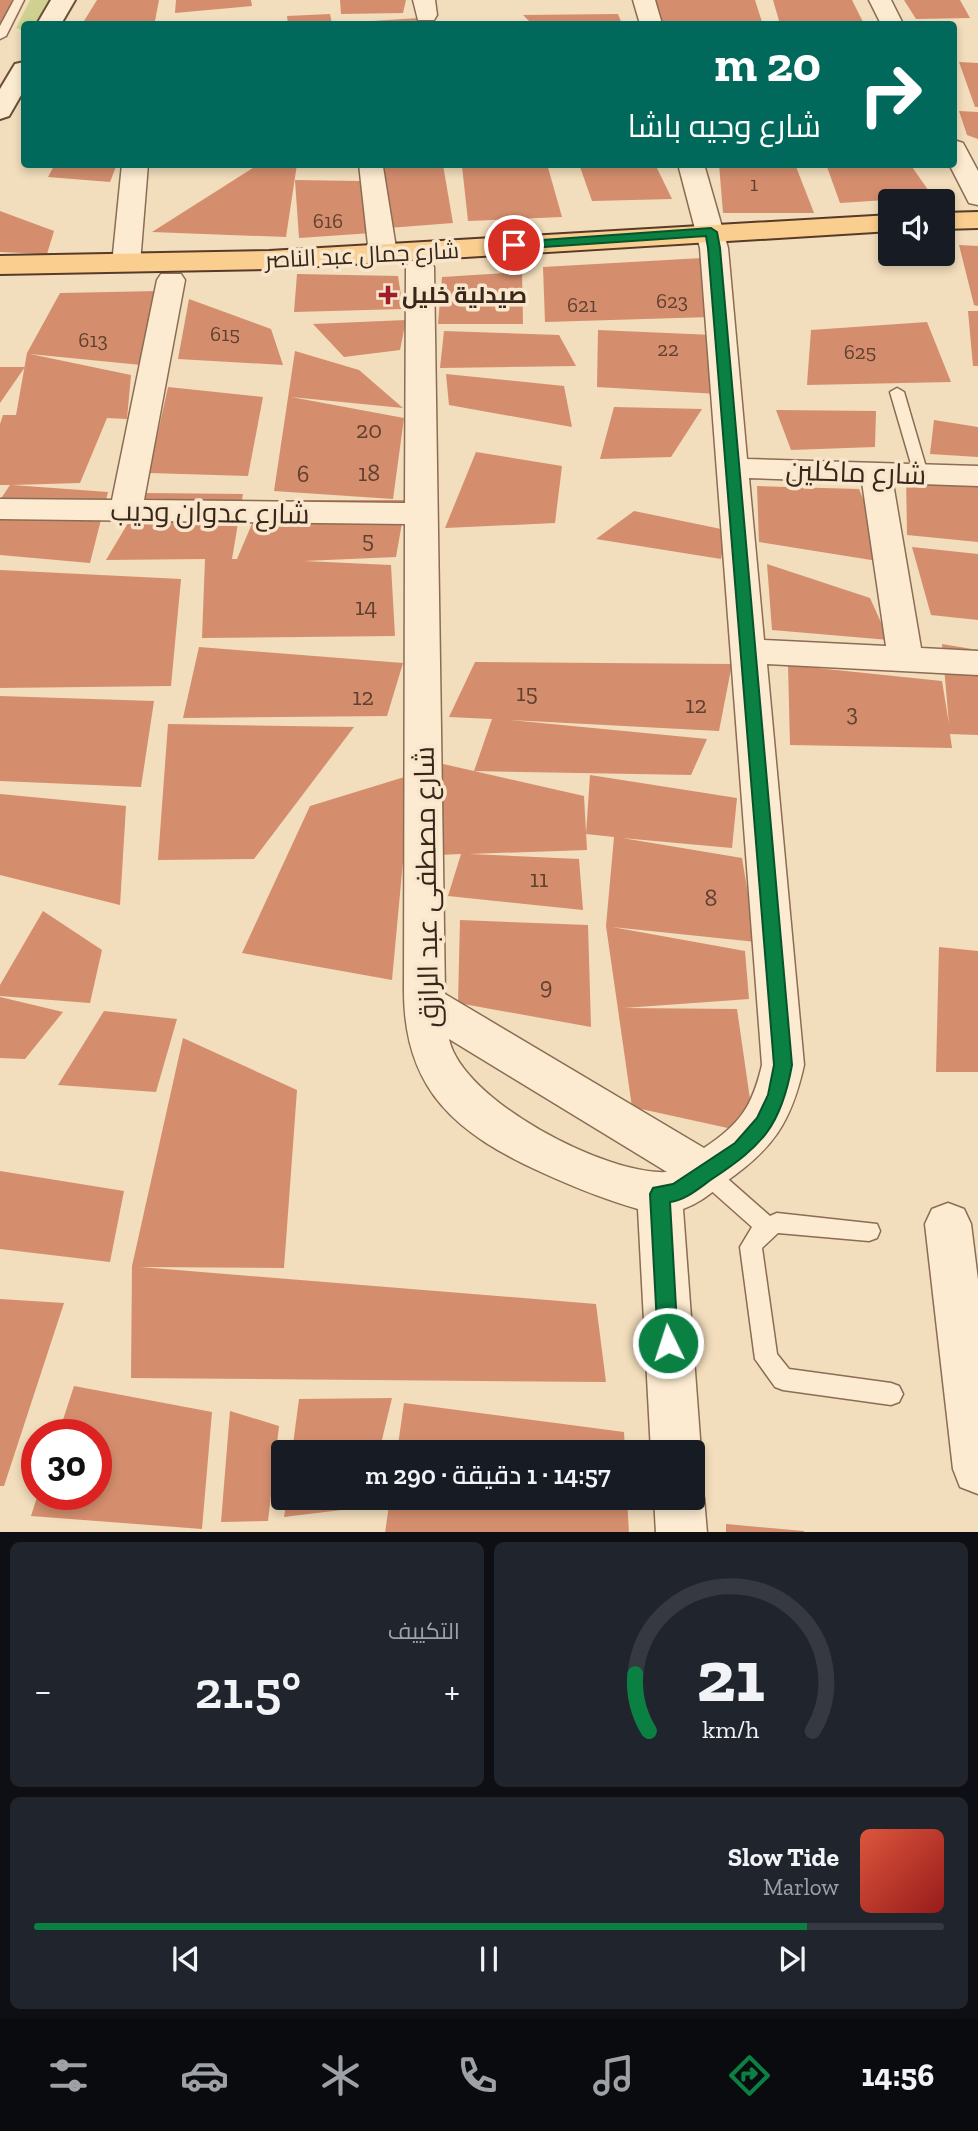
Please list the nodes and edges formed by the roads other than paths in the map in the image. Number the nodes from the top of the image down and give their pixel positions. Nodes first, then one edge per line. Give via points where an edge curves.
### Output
1 (19, 0) edge
2 (63, 0) edge
3 (644, 0) edge
4 (880, 0) edge
5 (52, 21) edge
6 (650, 21) edge
7 (890, 21) edge
8 (1, 33) edge
9 (21, 76) edge
10 (0, 111) edge
11 (957, 154) edge
12 (135, 168) edge
13 (370, 168) edge
14 (692, 168) edge
15 (978, 197) edge
16 (978, 220) edge
17 (955, 221) edge
18 (878, 224) edge
19 (978, 237) edge
20 (955, 238) edge
21 (713, 240) junction
22 (878, 241) edge
23 (383, 254) junction
24 (126, 264) junction
25 (0, 265) edge
26 (420, 267) junction
27 (171, 280) junction
28 (0, 281) edge
29 (897, 392) dead end
30 (733, 468) junction
31 (876, 473) junction
32 (921, 474) junction
33 (978, 476) edge
34 (0, 509) edge
35 (126, 510) junction
36 (421, 514) junction
37 (749, 651) junction
38 (905, 659) junction
39 (978, 663) edge
40 (425, 1003) junction
41 (705, 1172) junction
42 (660, 1194) junction
43 (948, 1224) dead end
44 (767, 1227) junction
45 (869, 1231) dead end
46 (891, 1394) dead end
47 (675, 1440) edge
48 (978, 1469) edge
49 (680, 1510) edge
50 (682, 1532) edge

1 - 8 lane
2 - 5 street
3 - 6 street
4 - 7 street
9 - 10 street
11 - 15 street
12 - 24 street
13 - 23 street
14 - 21 street
16 - 17 main road
18 - 21 main road, شارع جمال عبد الناصر
19 - 20 main road
21 - 22 main road, شارع جمال عبد الناصر
21 - 23 main road, شارع جمال عبد الناصر
21 - 26 main road, شارع جمال عبد الناصر
21 - 30 street
23 - 24 main road, شارع جمال عبد الناصر
24 - 25 main road, شارع جمال عبد الناصر
26 - 27 main road, شارع جمال عبد الناصر
26 - 36 street, شارع مصطفى عبد الرازق
27 - 28 main road, شارع جمال عبد الناصر
27 - 35 street
29 - 32 lane
30 - 31 street, شارع ماكلين
30 - 37 street
31 - 32 street, شارع ماكلين
31 - 38 street
32 - 33 street, شارع ماكلين
34 - 35 street, شارع عدوان وديب
35 - 36 street, شارع عدوان وديب
36 - 40 street, شارع مصطفى عبد الرازق
37 - 38 street
37 - 41 street via 783,1065 764,1124 742,1149
38 - 39 street
40 - 41 street
40 - 42 street, شارع مصطفى عبد الرازق via 437,1067 456,1095 484,1119 516,1139 638,1191
41 - 42 street via 677,1192
41 - 44 lane
42 - 47 street
43 - 48 street
44 - 45 lane via 777,1223
44 - 46 lane via 751,1247 769,1367 794,1382
49 - 50 street

